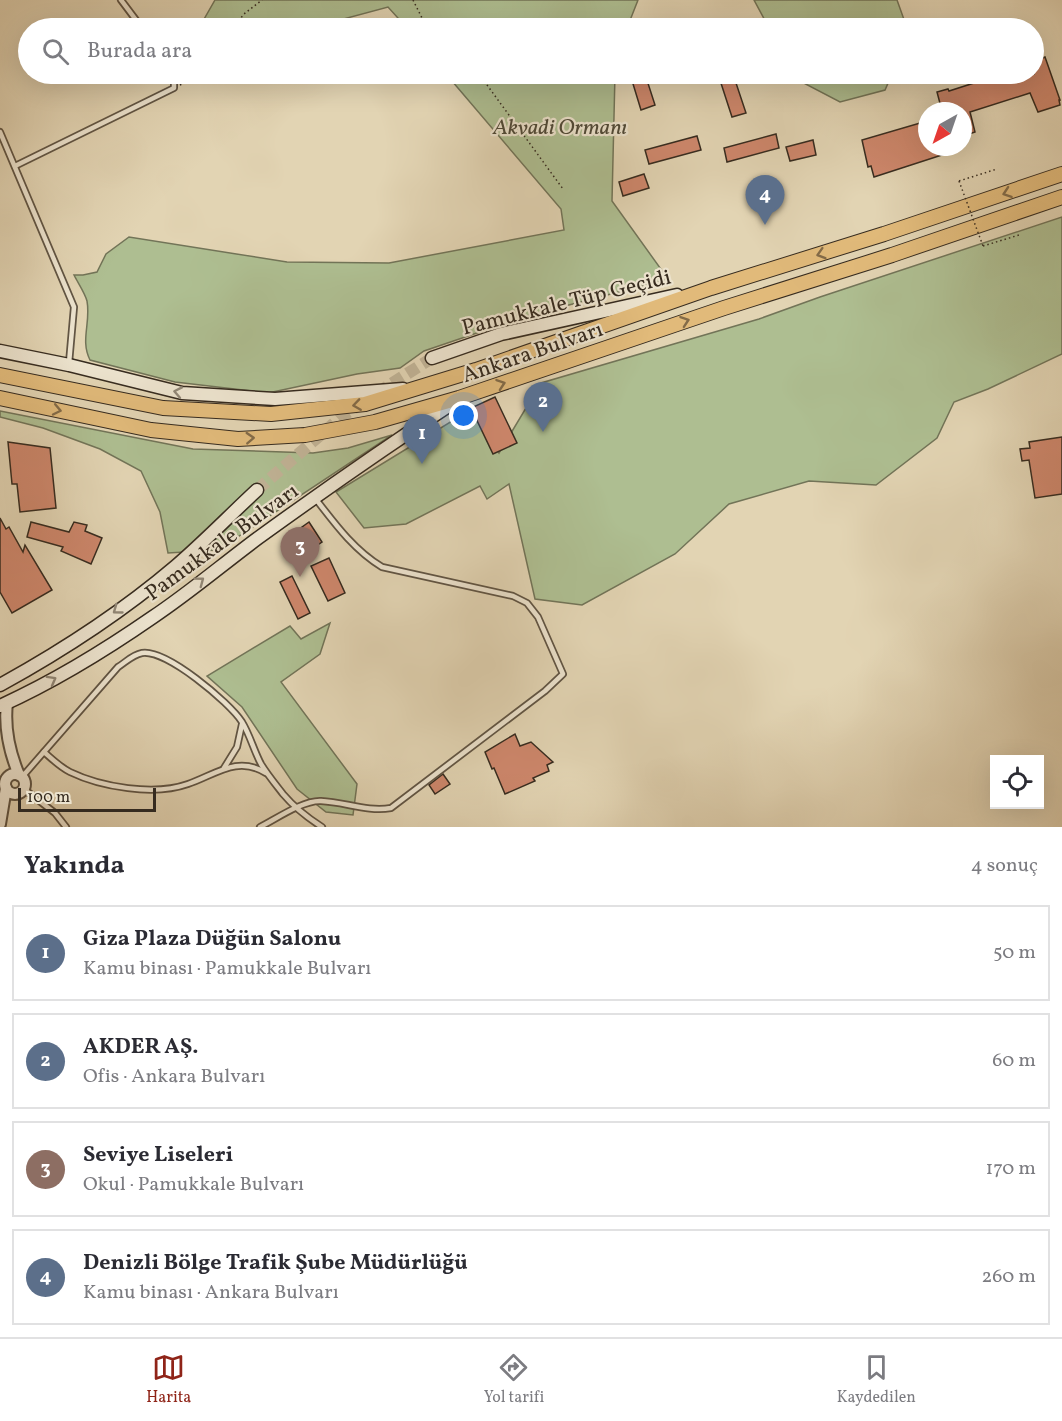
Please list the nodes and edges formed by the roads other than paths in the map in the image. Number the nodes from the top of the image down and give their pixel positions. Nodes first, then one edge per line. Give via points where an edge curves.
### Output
1 (121, 0) edge
2 (134, 18) edge
3 (174, 84) edge
4 (0, 132) edge
5 (15, 166) junction
6 (1062, 174) edge
7 (1062, 197) edge
8 (711, 288) junction
9 (0, 351) edge
10 (432, 357) tunnel mouth
11 (69, 366) junction
12 (0, 375) edge
13 (425, 387) junction
14 (0, 398) edge
15 (459, 399) junction
16 (257, 490) tunnel mouth
17 (315, 498) junction
18 (0, 685) edge
19 (4, 705) edge
20 (242, 722) junction
21 (44, 752) junction
22 (224, 768) junction
23 (269, 775) junction
24 (21, 776) junction
25 (4, 781) edge
26 (21, 791) junction
27 (297, 807) junction
28 (3, 812) junction
29 (0, 824) edge
30 (66, 827) edge
31 (260, 827) edge
32 (322, 827) edge

1 - 2 lane
3 - 5 lane via 174,88
4 - 5 lane
5 - 11 lane via 74,307
6 -> 8 main road, Ankara Bulvarı
15 -> 7 main road, Ankara Bulvarı
8 - 10 main road, Pamukkale Tüp Geçidi via 501,334
8 - 13 main road, Ankara Bulvarı
9 - 11 main road
13 -> 11 main road via 275,399 182,393
13 -> 12 main road, Ankara Bulvarı via 365,404 271,414 162,408
14 -> 15 main road, Ankara Bulvarı via 151,430 238,439 304,435 375,422
15 - 17 main road, Pamukkale Bulvarı
16 -> 18 main road, Pamukkale Bulvarı via 175,566 128,602 73,643
19 -> 17 main road, Pamukkale Bulvarı via 87,660 154,617
17 - 27 lane via 353,544 382,567 513,596 527,603 538,617 563,674 392,808 378,810 319,800
19 - 24 street via 10,754
20 - 21 lane via 190,674 156,654 143,652 118,668
20 - 22 lane via 240,739
20 - 23 lane
21 - 22 lane via 68,771 131,789 187,785
21 - 24 lane
22 - 23 lane via 250,766
23 - 27 lane
24 - 25 street via 12,774
24 - 26 street via 25,782
25 - 26 street via 12,794
25 - 28 street
26 - 28 street
26 - 30 lane via 55,813
27 - 31 lane
27 - 32 lane
28 - 29 street

